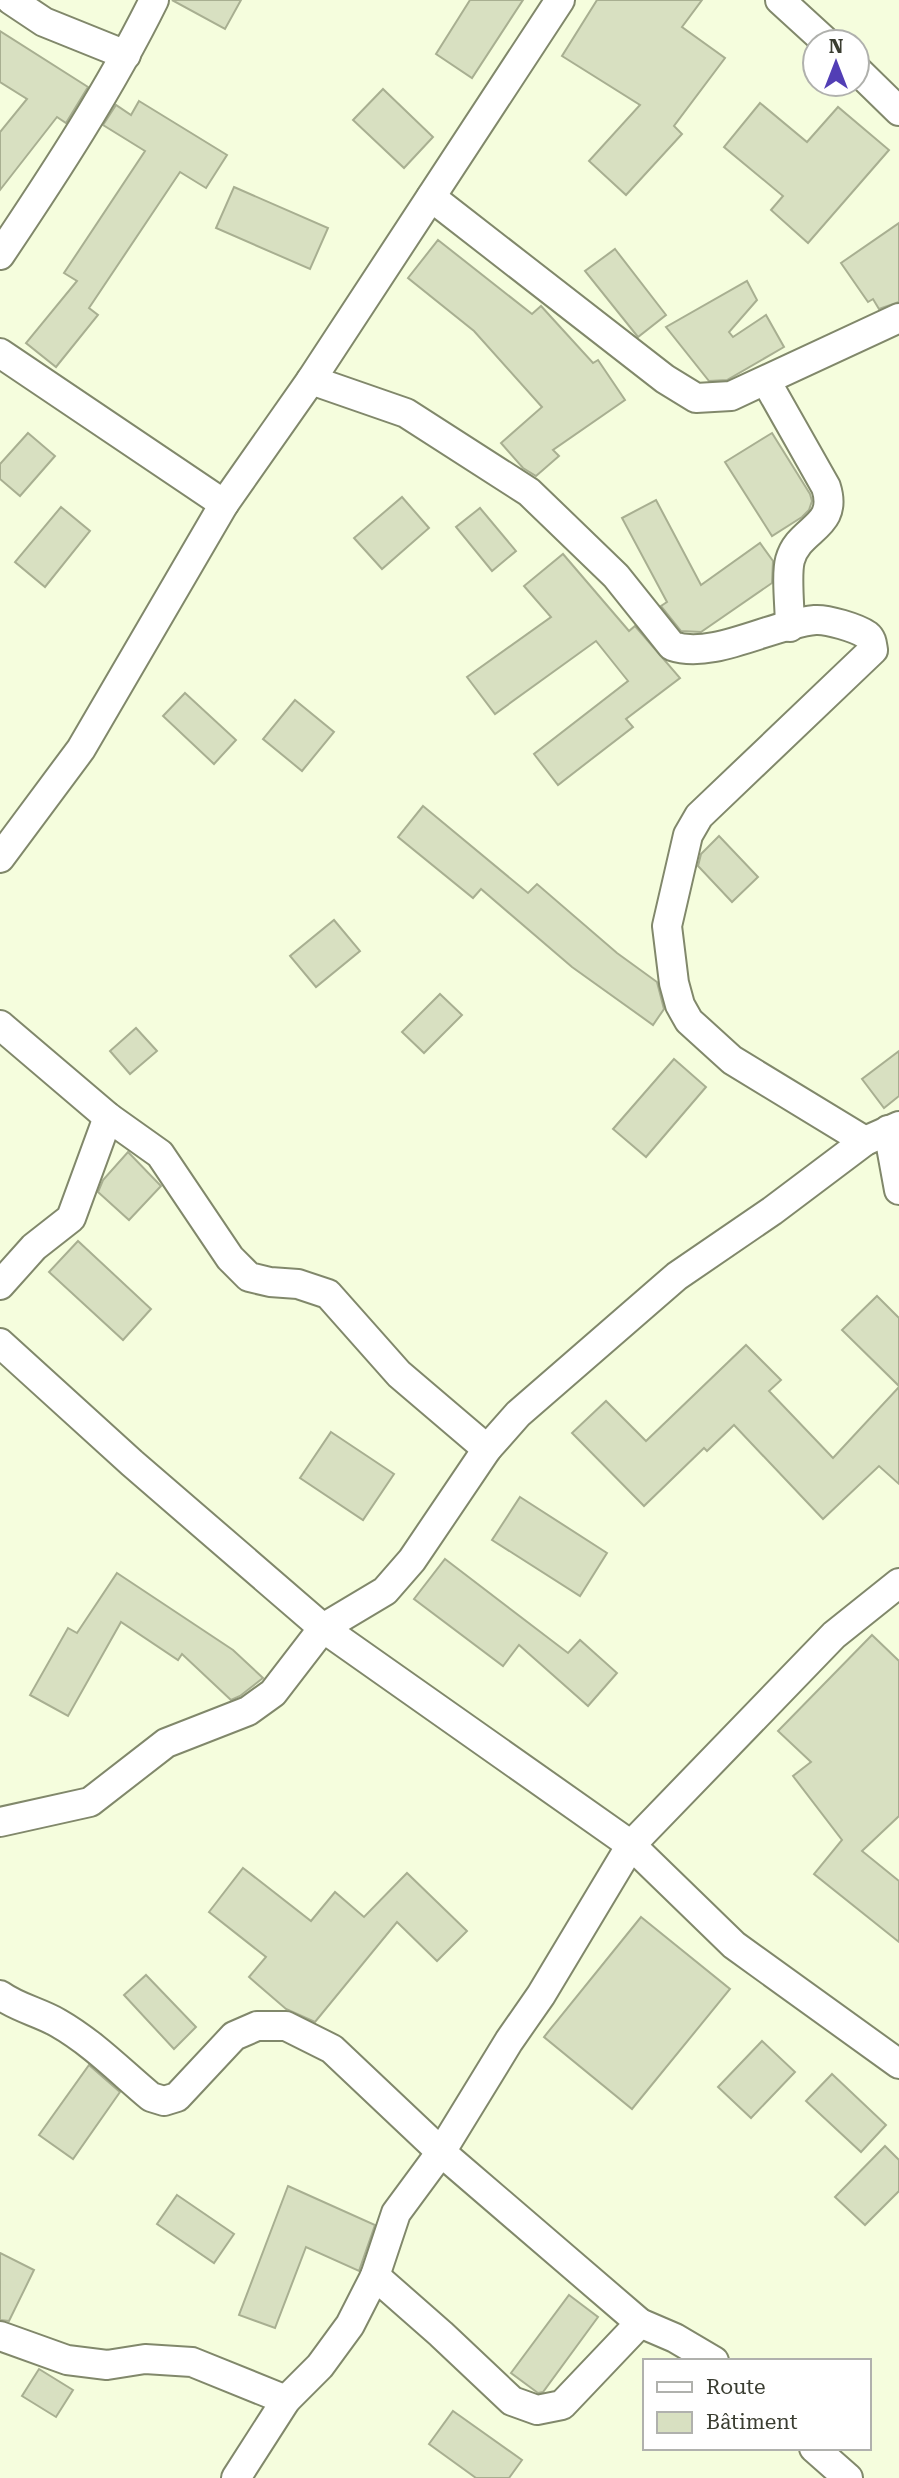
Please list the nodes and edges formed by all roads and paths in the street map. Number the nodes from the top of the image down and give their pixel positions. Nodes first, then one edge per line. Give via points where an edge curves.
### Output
1 (11, 0) edge
2 (154, 0) edge
3 (561, 0) edge
4 (780, 0) edge
5 (811, 28) edge
6 (127, 55) junction
7 (871, 84) edge
8 (899, 111) edge
9 (431, 197) junction
10 (0, 255) edge
11 (899, 318) edge
12 (0, 353) edge
13 (311, 380) junction
14 (766, 381) junction
15 (224, 504) junction
16 (790, 626) junction
17 (0, 858) edge
18 (0, 1025) edge
19 (108, 1117) junction
20 (884, 1132) edge
21 (899, 1190) edge
22 (0, 1285) edge
23 (0, 1343) edge
24 (487, 1449) junction
25 (899, 1583) edge
26 (323, 1628) junction
27 (0, 1822) edge
28 (631, 1845) junction
29 (0, 1995) edge
30 (899, 2064) edge
31 (440, 2152) junction
32 (375, 2276) junction
33 (640, 2323) junction
34 (0, 2336) edge
35 (711, 2359) edge
36 (286, 2400) junction
37 (816, 2450) edge
38 (236, 2478) edge
39 (848, 2478) edge

1 - 6 street via 44,22
2 - 6 street
3 - 9 street
4 - 5 street
6 - 10 street
7 - 8 street
9 - 13 street
9 - 14 street via 665,379 696,398 731,396
11 - 14 street
12 - 15 street
13 - 15 street
13 - 16 street via 406,412 529,492 616,576 672,646 706,648
14 - 16 street via 831,501 827,514 791,557
15 - 17 street via 81,750
16 - 20 street via 816,620 841,625 867,636 873,650 699,816 688,835 667,926 674,983 689,1021 732,1060
18 - 19 street
19 - 22 street via 71,1218 34,1247
19 - 24 street via 160,1154 230,1258 249,1277 328,1294 399,1374
20 - 21 street
20 - 24 street via 677,1276 517,1414
23 - 26 street
24 - 26 street via 412,1560 385,1591
25 - 28 street via 834,1635
26 - 27 street via 273,1693 248,1711 166,1743 90,1802
26 - 28 street
28 - 30 street via 734,1945
28 - 31 street
29 - 31 street via 85,2040 151,2097 164,2101 177,2097 234,2036 257,2026 286,2026 332,2049
31 - 32 street via 396,2213
31 - 33 street
32 - 33 street via 512,2401 537,2410 562,2405
32 - 36 street via 350,2325 320,2366
33 - 35 street
34 - 36 street via 67,2360 107,2365 145,2360 192,2362
36 - 38 street
37 - 39 street

